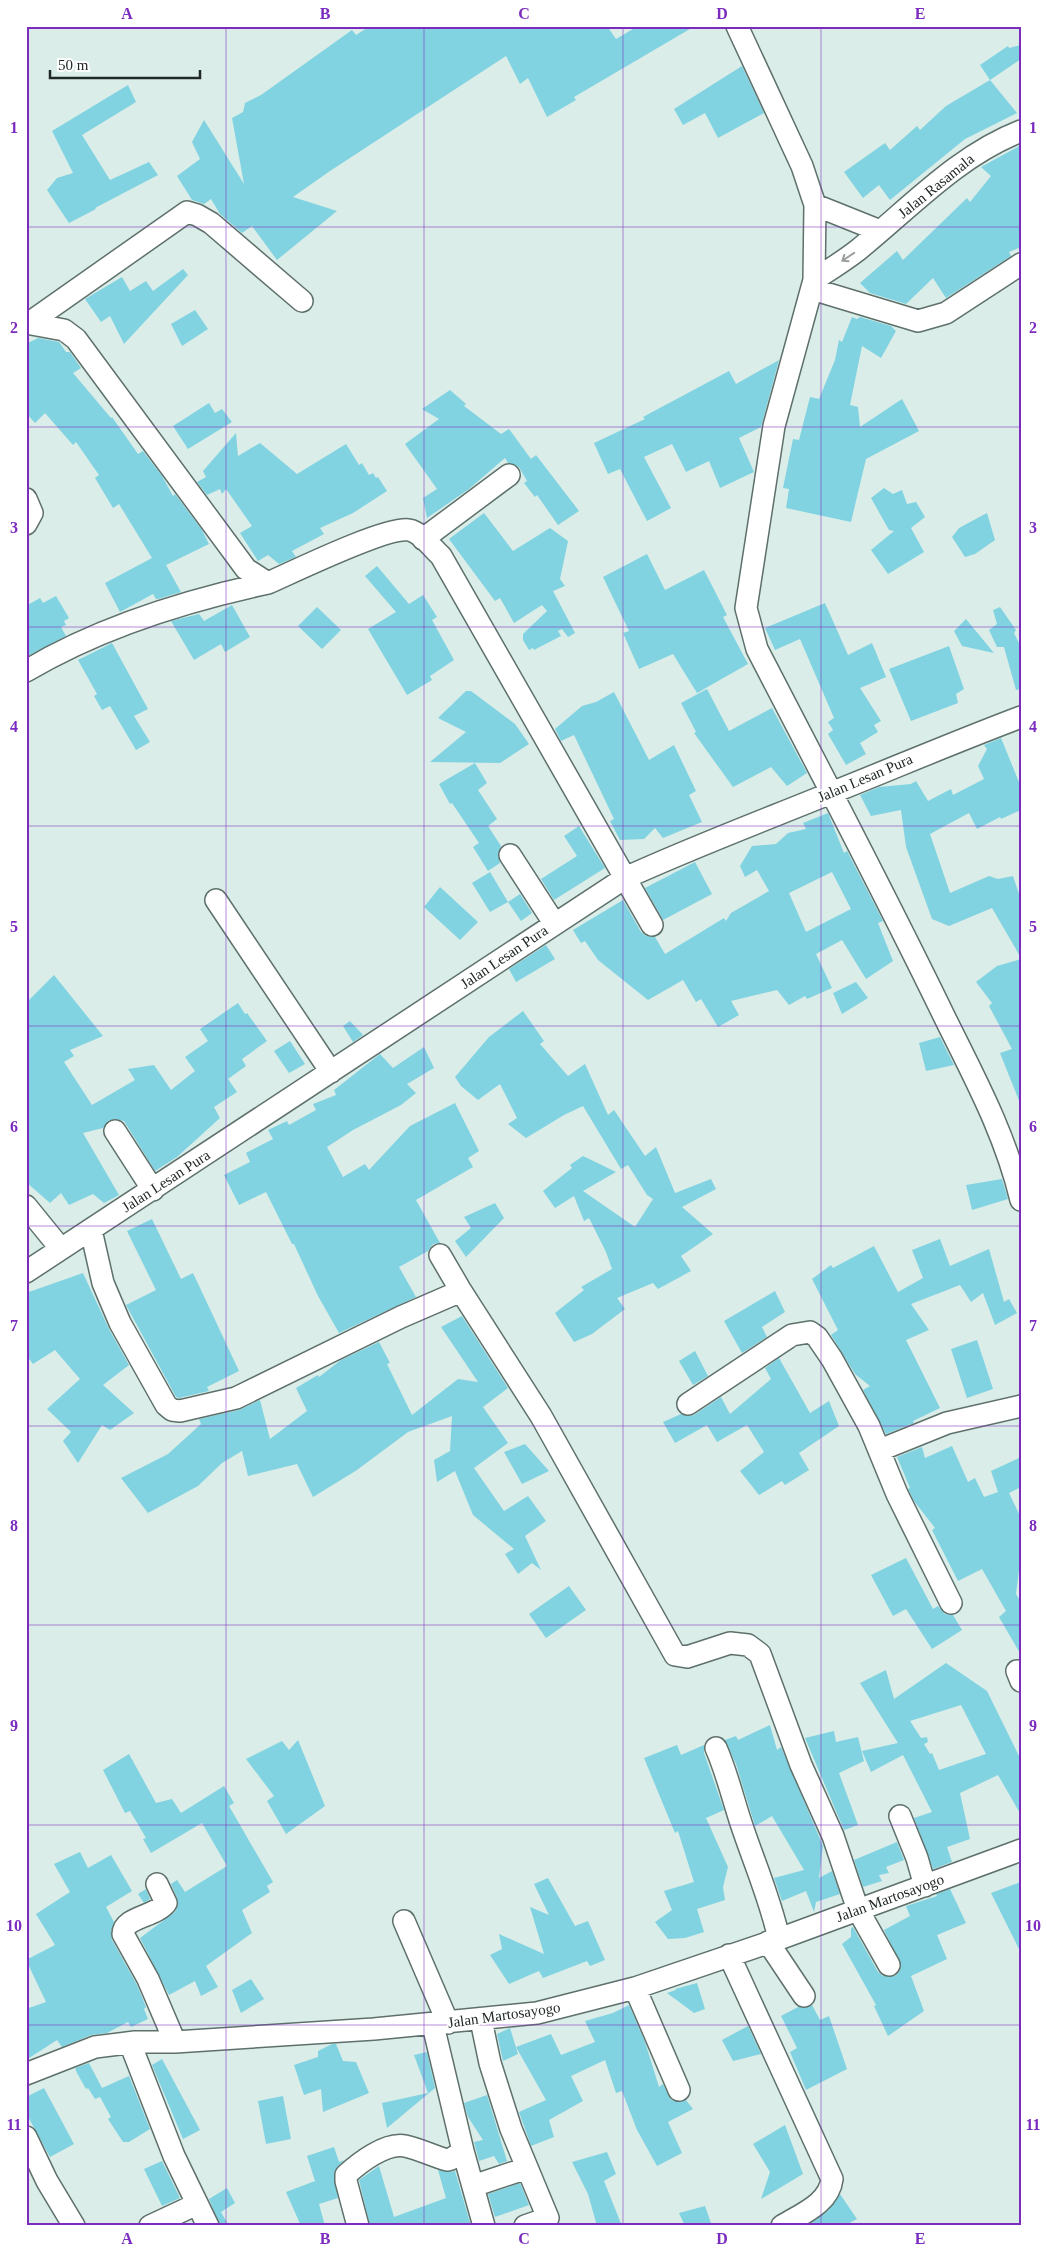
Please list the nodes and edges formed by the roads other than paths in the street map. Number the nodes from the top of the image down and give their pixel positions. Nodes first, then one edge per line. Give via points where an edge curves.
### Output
1 (737, 26) edge
2 (1021, 131) edge
3 (815, 205) junction
4 (880, 231) junction
5 (1021, 264) edge
6 (813, 284) junction
7 (302, 301) dead end
8 (28, 323) edge
9 (509, 475) dead end
10 (26, 499) edge
11 (26, 524) edge
12 (423, 538) junction
13 (268, 583) junction
14 (26, 671) edge
15 (1021, 717) edge
16 (831, 793) junction
17 (510, 855) dead end
18 (625, 878) junction
19 (216, 900) dead end
20 (554, 923) junction
21 (652, 925) dead end
22 (331, 1072) junction
23 (115, 1131) dead end
24 (153, 1190) junction
25 (1021, 1200) edge
26 (26, 1206) edge
27 (91, 1230) junction
28 (61, 1249) junction
29 (440, 1255) dead end
30 (26, 1272) edge
31 (461, 1291) junction
32 (688, 1404) dead end
33 (1021, 1406) edge
34 (880, 1450) junction
35 (951, 1603) dead end
36 (716, 1748) dead end
37 (900, 1816) dead end
38 (1021, 1850) edge
39 (157, 1884) dead end
40 (925, 1886) junction
41 (858, 1910) junction
42 (404, 1921) dead end
43 (774, 1940) junction
44 (729, 1954) junction
45 (889, 1964) dead end
46 (635, 1988) junction
47 (804, 1996) dead end
48 (481, 2020) junction
49 (440, 2024) junction
50 (130, 2042) junction
51 (175, 2042) junction
52 (26, 2074) edge
53 (679, 2090) dead end
54 (26, 2137) edge
55 (462, 2151) junction
56 (527, 2168) junction
57 (473, 2186) junction
58 (197, 2204) junction
59 (74, 2226) edge
60 (150, 2226) edge
61 (208, 2226) edge
62 (358, 2226) edge
63 (484, 2226) edge
64 (525, 2226) edge
65 (782, 2226) edge

1 - 3 street via 802,166
2 - 4 street, Jalan Rasamala via 989,145 956,167
3 - 4 street
3 - 6 street
4 -> 6 street, Jalan Rasamala
5 - 6 street via 946,313 918,321
6 - 16 street via 774,426 746,608 757,649
7 - 8 street via 211,223 187,212
8 - 13 street via 64,330 76,339 246,569
9 - 12 street
10 - 11 street via 32,513
12 - 13 street via 408,529 396,531 349,547
12 - 18 street via 441,556
13 - 14 street via 191,601 135,620
15 - 16 street, Jalan Lesan Pura
16 - 18 street, Jalan Lesan Pura via 695,846
16 - 25 street via 1000,1131
17 - 20 street
18 - 20 street, Jalan Lesan Pura
18 - 21 street
19 - 22 street
20 - 22 street, Jalan Lesan Pura
22 - 24 street, Jalan Lesan Pura
23 - 24 street
24 - 27 street, Jalan Lesan Pura
26 - 28 street
27 - 28 street, Jalan Lesan Pura
27 - 31 street via 103,1284 120,1323 166,1405 172,1410 236,1398
28 - 30 street, Jalan Lesan Pura
29 - 31 street
31 - 41 street via 541,1416 675,1655 687,1657 730,1642 748,1645 760,1654 800,1765 833,1836
32 - 34 street via 786,1338 810,1332 832,1359
33 - 34 street via 947,1423
34 - 35 street via 896,1494
36 - 43 street via 751,1849
37 - 40 street
38 - 40 street, Jalan Martosayogo
39 - 51 street via 166,1903 152,1914 128,1923 123,1934 148,1979
40 - 41 street, Jalan Martosayogo
41 - 43 street, Jalan Martosayogo
41 - 45 street
42 - 49 street
43 - 44 street, Jalan Martosayogo
43 - 47 street
44 - 46 street, Jalan Martosayogo
44 - 65 street via 832,2179 830,2189 818,2204
46 - 48 street, Jalan Martosayogo via 538,2014
46 - 53 street
48 - 49 street, Jalan Martosayogo
48 - 56 street via 490,2063
49 - 51 street, Jalan Martosayogo
49 - 55 street
50 - 51 street, Jalan Martosayogo
50 - 52 street, Jalan Martosayogo via 95,2048
50 - 58 street via 159,2121
54 - 59 street
55 - 57 street
55 - 62 street via 447,2160 403,2145 377,2152 354,2168 346,2175 346,2181
56 - 57 street
56 - 64 street via 548,2218
57 - 63 street
58 - 60 street
58 - 61 street

